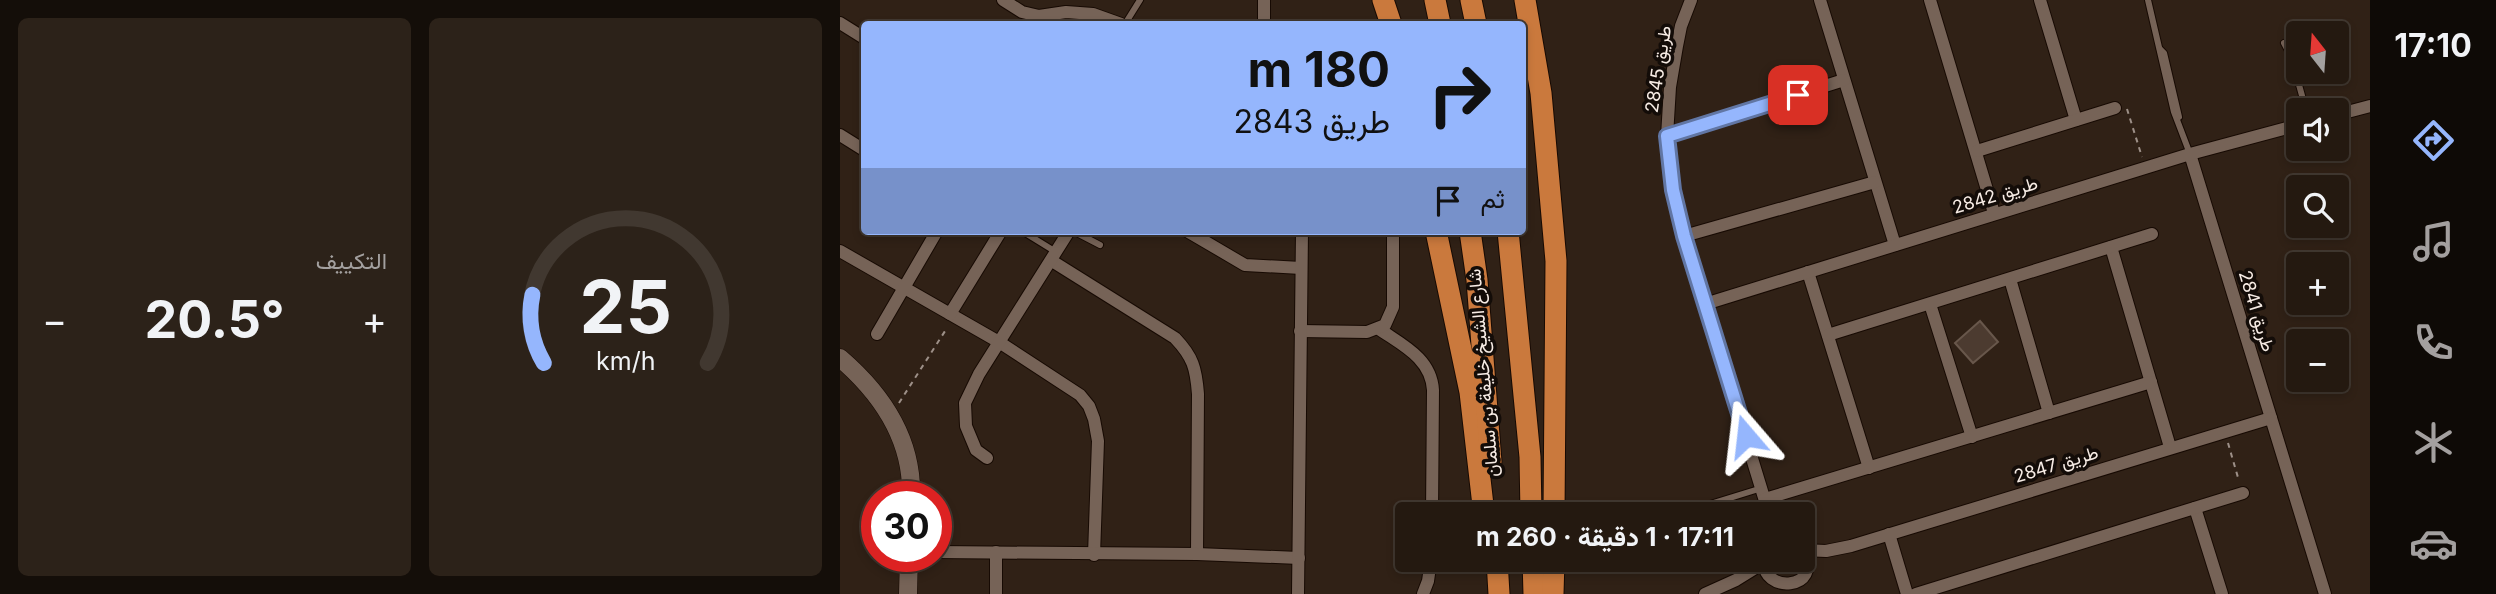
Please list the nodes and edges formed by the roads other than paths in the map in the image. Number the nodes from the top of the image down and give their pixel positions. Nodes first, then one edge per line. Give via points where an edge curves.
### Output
1 (1003, 0) edge
2 (1140, 0) edge
3 (1264, 0) edge
4 (1385, 0) edge
5 (1435, 0) edge
6 (1471, 0) edge
7 (1525, 0) edge
8 (1691, 0) edge
9 (1820, 0) edge
10 (1930, 0) edge
11 (2039, 0) edge
12 (2148, 0) edge
13 (1039, 20) edge
14 (1114, 21) edge
15 (1125, 21) edge
16 (1264, 21) edge
17 (1391, 21) edge
18 (1439, 21) edge
19 (1475, 21) edge
20 (840, 23) edge
21 (861, 36) edge
22 (2284, 43) dead end
23 (1844, 80) junction
24 (2303, 98) edge
25 (2370, 106) edge
26 (2115, 108) road end
27 (2349, 112) edge
28 (2076, 120) junction
29 (2286, 128) edge
30 (840, 135) edge
31 (1667, 136) junction
32 (861, 148) edge
33 (1977, 151) junction
34 (2190, 154) junction
35 (1875, 182) junction
36 (1994, 214) junction
37 (2152, 234) dead end
38 (935, 235) edge
39 (999, 235) edge
40 (1027, 235) edge
41 (1068, 235) edge
42 (1079, 235) edge
43 (1194, 235) edge
44 (1302, 235) edge
45 (1393, 235) edge
46 (1437, 235) edge
47 (1471, 235) edge
48 (1508, 235) edge
49 (1684, 236) junction
50 (1100, 245) dead end
51 (1895, 245) junction
52 (2111, 247) junction
53 (840, 251) edge
54 (1054, 257) junction
55 (1301, 268) junction
56 (1808, 272) junction
57 (2010, 279) junction
58 (905, 289) junction
59 (1705, 304) junction
60 (1930, 304) junction
61 (952, 315) junction
62 (1379, 328) junction
63 (1300, 331) junction
64 (877, 334) dead end
65 (1828, 335) junction
66 (999, 342) junction
67 (840, 358) edge
68 (2151, 382) junction
69 (2049, 413) junction
70 (2271, 418) junction
71 (1972, 437) junction
72 (2170, 447) junction
73 (987, 458) dead end
74 (1869, 468) junction
75 (912, 481) edge
76 (2243, 493) road end
77 (1432, 502) edge
78 (1483, 502) edge
79 (1493, 502) edge
80 (1531, 502) edge
81 (1554, 502) edge
82 (1766, 502) edge
83 (1775, 502) edge
84 (2195, 508) junction
85 (1889, 534) junction
86 (1851, 546) junction
87 (1815, 551) edge
88 (952, 552) edge
89 (996, 552) junction
90 (1197, 554) junction
91 (1094, 555) junction
92 (1299, 558) junction
93 (909, 572) edge
94 (1430, 572) edge
95 (1487, 572) edge
96 (1498, 572) edge
97 (1533, 572) edge
98 (1553, 572) edge
99 (1748, 572) edge
100 (1765, 572) edge
101 (1736, 580) junction
102 (1804, 582) edge
103 (1779, 587) edge
104 (908, 594) edge
105 (996, 594) edge
106 (1298, 594) edge
107 (1423, 594) edge
108 (1488, 594) edge
109 (1499, 594) edge
110 (1534, 594) edge
111 (1553, 594) edge
112 (1705, 594) edge
113 (1907, 594) edge
114 (1916, 594) edge
115 (2222, 594) edge
116 (2325, 594) edge

1 - 13 street
2 - 15 lane
3 - 16 street
4 - 17 highway
5 - 18 highway
6 - 19 highway
7 - 81 highway via 1541,93 1556,261
8 - 31 street, طريق 2845 via 1677,46
9 - 23 street
10 - 33 street
11 - 28 street
12 - 34 lane, طريق 2841 via 2174,112
13 - 14 street via 1066,12
20 - 21 street
22 - 24 lane
23 - 31 street
23 - 35 street
25 - 27 street
26 - 28 street
28 - 33 street
29 - 34 street, طريق 2842
30 - 32 street
31 - 49 street, طريق 2845
33 - 36 street
34 - 36 street, طريق 2842
34 - 70 street, طريق 2841
35 - 49 street
35 - 51 street
36 - 51 street, طريق 2842
37 - 52 street
38 - 58 street
39 - 61 street
40 - 54 lane
41 - 54 street
42 - 50 lane
43 - 55 street via 1245,265
44 - 55 street
45 - 62 street via 1393,307 1389,320
46 - 78 highway via 1470,392
47 - 79 highway, شارع الشيخ خليفة بن سلمان
48 - 80 highway
49 - 59 street, طريق 2845
51 - 56 street, طريق 2842
52 - 57 street
52 - 68 street
53 - 58 street
54 - 66 street
54 - 90 street via 1175,338 1189,353 1198,394
55 - 63 street
56 - 59 street, طريق 2842
56 - 65 street
57 - 60 street
57 - 69 street
58 - 61 street
58 - 64 street
59 - 82 street, طريق 2845
60 - 65 street
60 - 71 street
61 - 66 street
62 - 63 street via 1367,332
62 - 77 street via 1419,357 1431,375
63 - 92 street
65 - 74 street
66 - 73 street via 965,402 966,426 976,450
66 - 91 street via 1060,380 1089,406 1098,441
67 - 75 street via 880,397 906,453
68 - 69 street
68 - 72 street
69 - 71 street
70 - 72 street, طريق 2847
70 - 116 street, طريق 2841
71 - 74 street
72 - 85 street, طريق 2847
74 - 83 street
76 - 84 street
84 - 114 street
84 - 115 street
85 - 86 street, طريق 2847
85 - 113 street
86 - 87 street, طريق 2847
86 - 102 street, طريق 2847 via 1828,556
88 - 89 street
89 - 91 street
89 - 105 street
90 - 91 street
90 - 92 street
92 - 106 street
93 - 104 street
94 - 107 street
95 - 108 highway
96 - 109 highway
97 - 110 highway
98 - 111 highway
99 - 101 street
100 - 103 street
101 - 103 street, طريق 2847
101 - 112 street
102 - 103 street, طريق 2847

